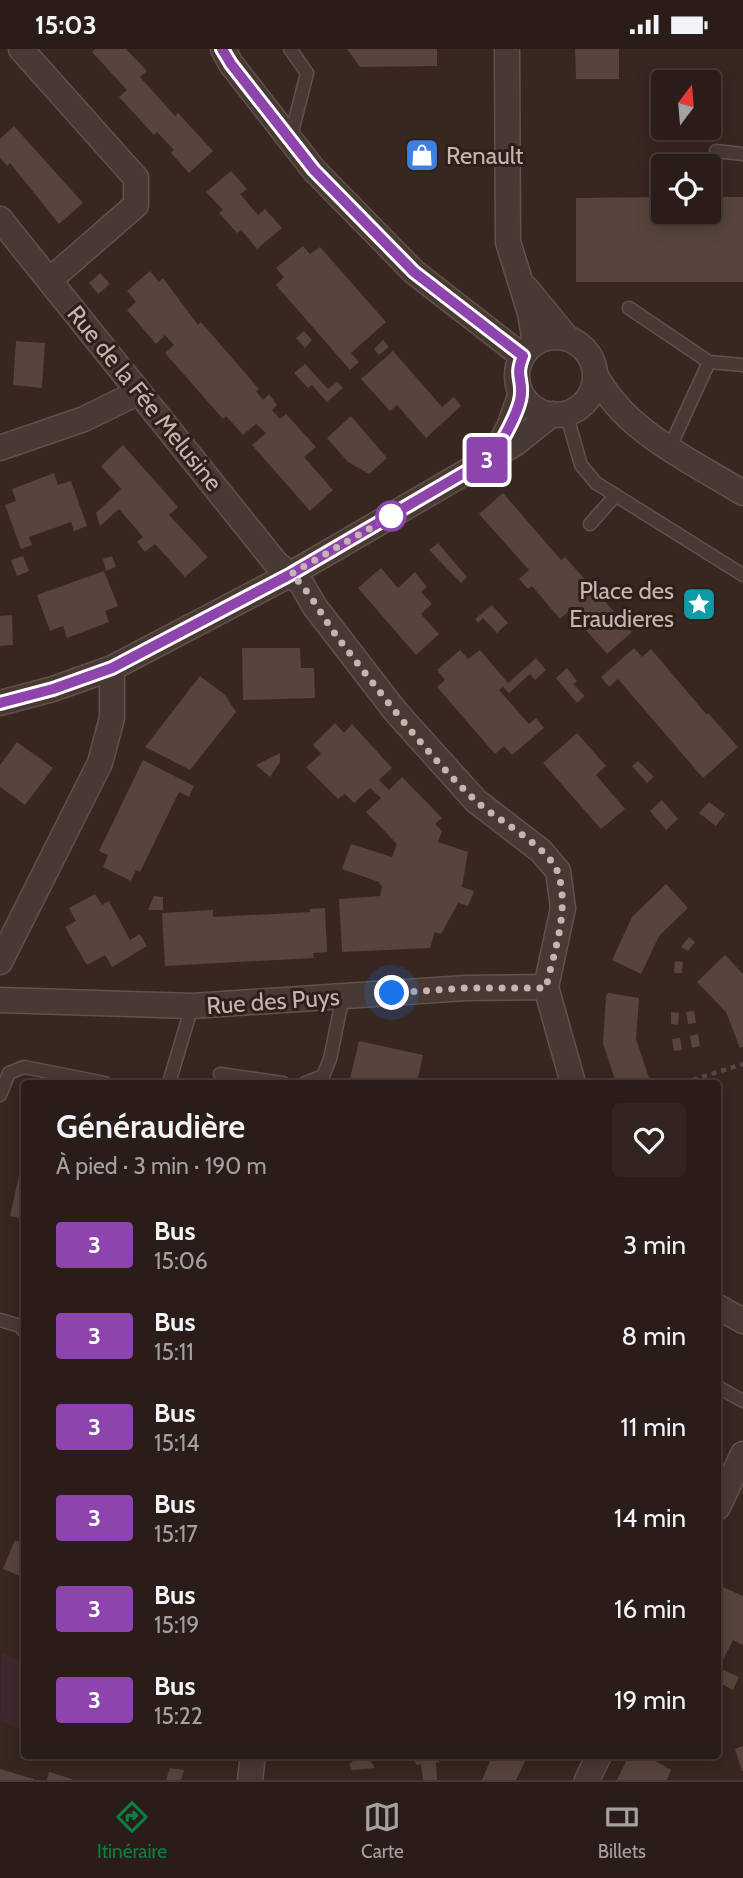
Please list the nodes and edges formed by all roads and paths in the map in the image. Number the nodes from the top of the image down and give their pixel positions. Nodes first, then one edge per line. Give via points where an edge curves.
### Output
1 (21, 49) edge
2 (222, 49) edge
3 (290, 49) edge
4 (507, 49) edge
5 (290, 140) junction
6 (716, 151) dead end
7 (743, 154) edge
8 (0, 219) edge
9 (517, 277) junction
10 (51, 279) junction
11 (629, 308) dead end
12 (568, 339) junction
13 (529, 349) junction
14 (709, 362) junction
15 (743, 365) edge
16 (596, 374) junction
17 (137, 393) junction
18 (522, 393) junction
19 (564, 413) junction
20 (638, 428) junction
21 (670, 447) junction
22 (0, 448) edge
23 (492, 457) junction
24 (743, 493) edge
25 (616, 495) junction
26 (590, 524) dead end
27 (291, 574) junction
28 (743, 575) edge
29 (112, 668) junction
30 (0, 703) edge
31 (0, 962) edge
32 (546, 988) junction
33 (343, 996) junction
34 (0, 1000) edge
35 (192, 1006) junction
36 (743, 1064) edge
37 (220, 1074) dead end
38 (90, 1080) edge
39 (170, 1080) edge
40 (262, 1080) edge
41 (313, 1080) edge
42 (572, 1080) edge
43 (692, 1080) edge
44 (0, 1095) edge
45 (721, 1309) edge
46 (0, 1320) edge
47 (743, 1321) edge
48 (21, 1327) edge
49 (721, 1389) edge
50 (743, 1401) edge
51 (743, 1454) edge
52 (721, 1501) edge
53 (253, 1759) edge
54 (597, 1759) edge
55 (250, 1780) edge
56 (587, 1780) edge

1 - 10 street via 136,178 136,205
2 - 5 street
3 - 5 lane via 307,73
4 - 9 street via 508,242
5 - 13 street via 414,272
6 - 7 lane
8 - 10 street, Rue de la Fée Melusine
9 - 12 street
9 - 13 street via 530,313
10 - 17 street, Rue de la Fée Melusine
11 - 14 lane
12 - 13 street via 557,337
12 - 16 street via 588,352
13 - 18 street via 518,381
14 - 15 lane
14 - 21 lane
16 - 19 street via 590,395
16 - 20 street via 607,396
17 - 22 street via 84,419
17 - 27 street, Rue de la Fée Melusine via 276,563
18 - 19 street via 540,411
18 - 23 street
19 - 20 street
19 - 23 street
19 - 25 lane via 581,465 596,483
20 - 21 street
21 - 24 street
23 - 27 street
25 - 26 lane
25 - 28 lane
27 - 29 street
27 - 32 street, Rue de la Fée Melusine via 405,722 476,801 541,851 558,871 563,908
29 - 30 street
29 - 31 street via 112,718 100,762
32 - 33 street, Rue des Puys
32 - 42 street
33 - 35 street, Rue des Puys
33 - 41 lane via 330,1059 323,1076
34 - 35 street, Rue des Puys
35 - 39 lane
36 - 43 path
37 - 40 lane
38 - 44 lane via 24,1067 9,1073
45 - 47 street
46 - 48 lane
49 - 50 lane
51 - 52 street
53 - 55 street
54 - 56 street

